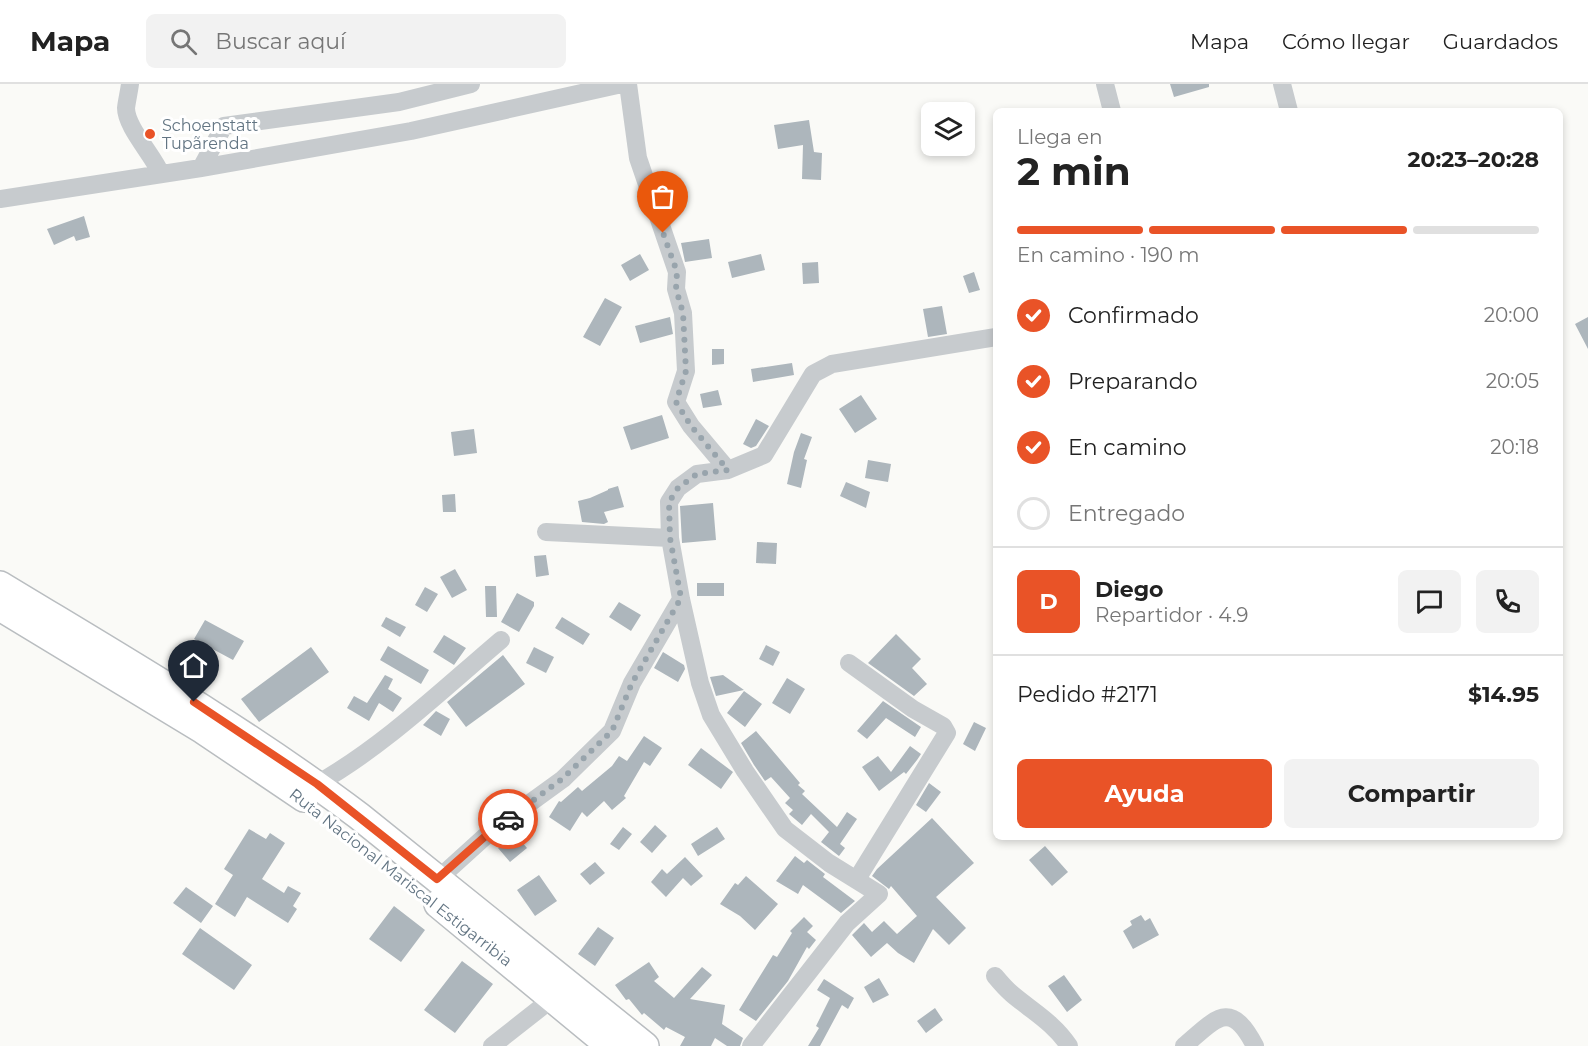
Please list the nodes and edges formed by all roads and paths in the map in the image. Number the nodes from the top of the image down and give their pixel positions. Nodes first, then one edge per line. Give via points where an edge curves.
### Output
1 (130, 84) edge
2 (471, 84) edge
3 (622, 84) edge
4 (628, 84) edge
5 (1105, 84) edge
6 (1282, 84) edge
7 (1112, 108) edge
8 (1288, 108) edge
9 (201, 168) junction
10 (161, 174) junction
11 (0, 199) edge
12 (993, 337) edge
13 (728, 470) junction
14 (546, 532) dead end
15 (670, 538) junction
16 (0, 585) edge
17 (681, 598) junction
18 (0, 607) edge
19 (501, 640) dead end
20 (849, 663) dead end
21 (317, 784) junction
22 (437, 879) junction
23 (857, 879) junction
24 (995, 976) dead end
25 (553, 999) junction
26 (492, 1046) edge
27 (610, 1046) edge
28 (645, 1046) edge
29 (752, 1046) edge
30 (1069, 1046) edge
31 (1184, 1046) edge
32 (1255, 1046) edge

1 - 10 street via 126,110
2 - 9 street via 399,102 224,126
3 - 9 street via 411,131
4 - 13 street via 638,158 677,272 686,371 676,402
5 - 7 street
6 - 8 street
9 - 10 street
10 - 11 street
12 - 13 street via 832,364 813,374 764,455
13 - 15 street via 697,474 678,488 669,502
14 - 15 street
15 - 17 street
16 - 21 highway, Ruta Nacional Mariscal Estigarribia via 214,714
17 - 22 street via 632,683 612,731 562,779 490,832
17 - 23 street via 711,715 745,771 785,829
18 - 25 highway, Ruta Nacional Mariscal Estigarribia via 203,730 304,799
19 - 21 street via 389,734 344,769
20 - 23 street via 942,726 946,733
21 - 22 highway, Ruta Nacional Mariscal Estigarribia
22 - 28 highway, Ruta Nacional Mariscal Estigarribia
23 - 29 street via 879,894 846,923
24 - 30 street via 1041,1015
25 - 26 street
25 - 27 highway, Ruta Nacional Mariscal Estigarribia
31 - 32 street via 1220,1018 1229,1017 1242,1024

